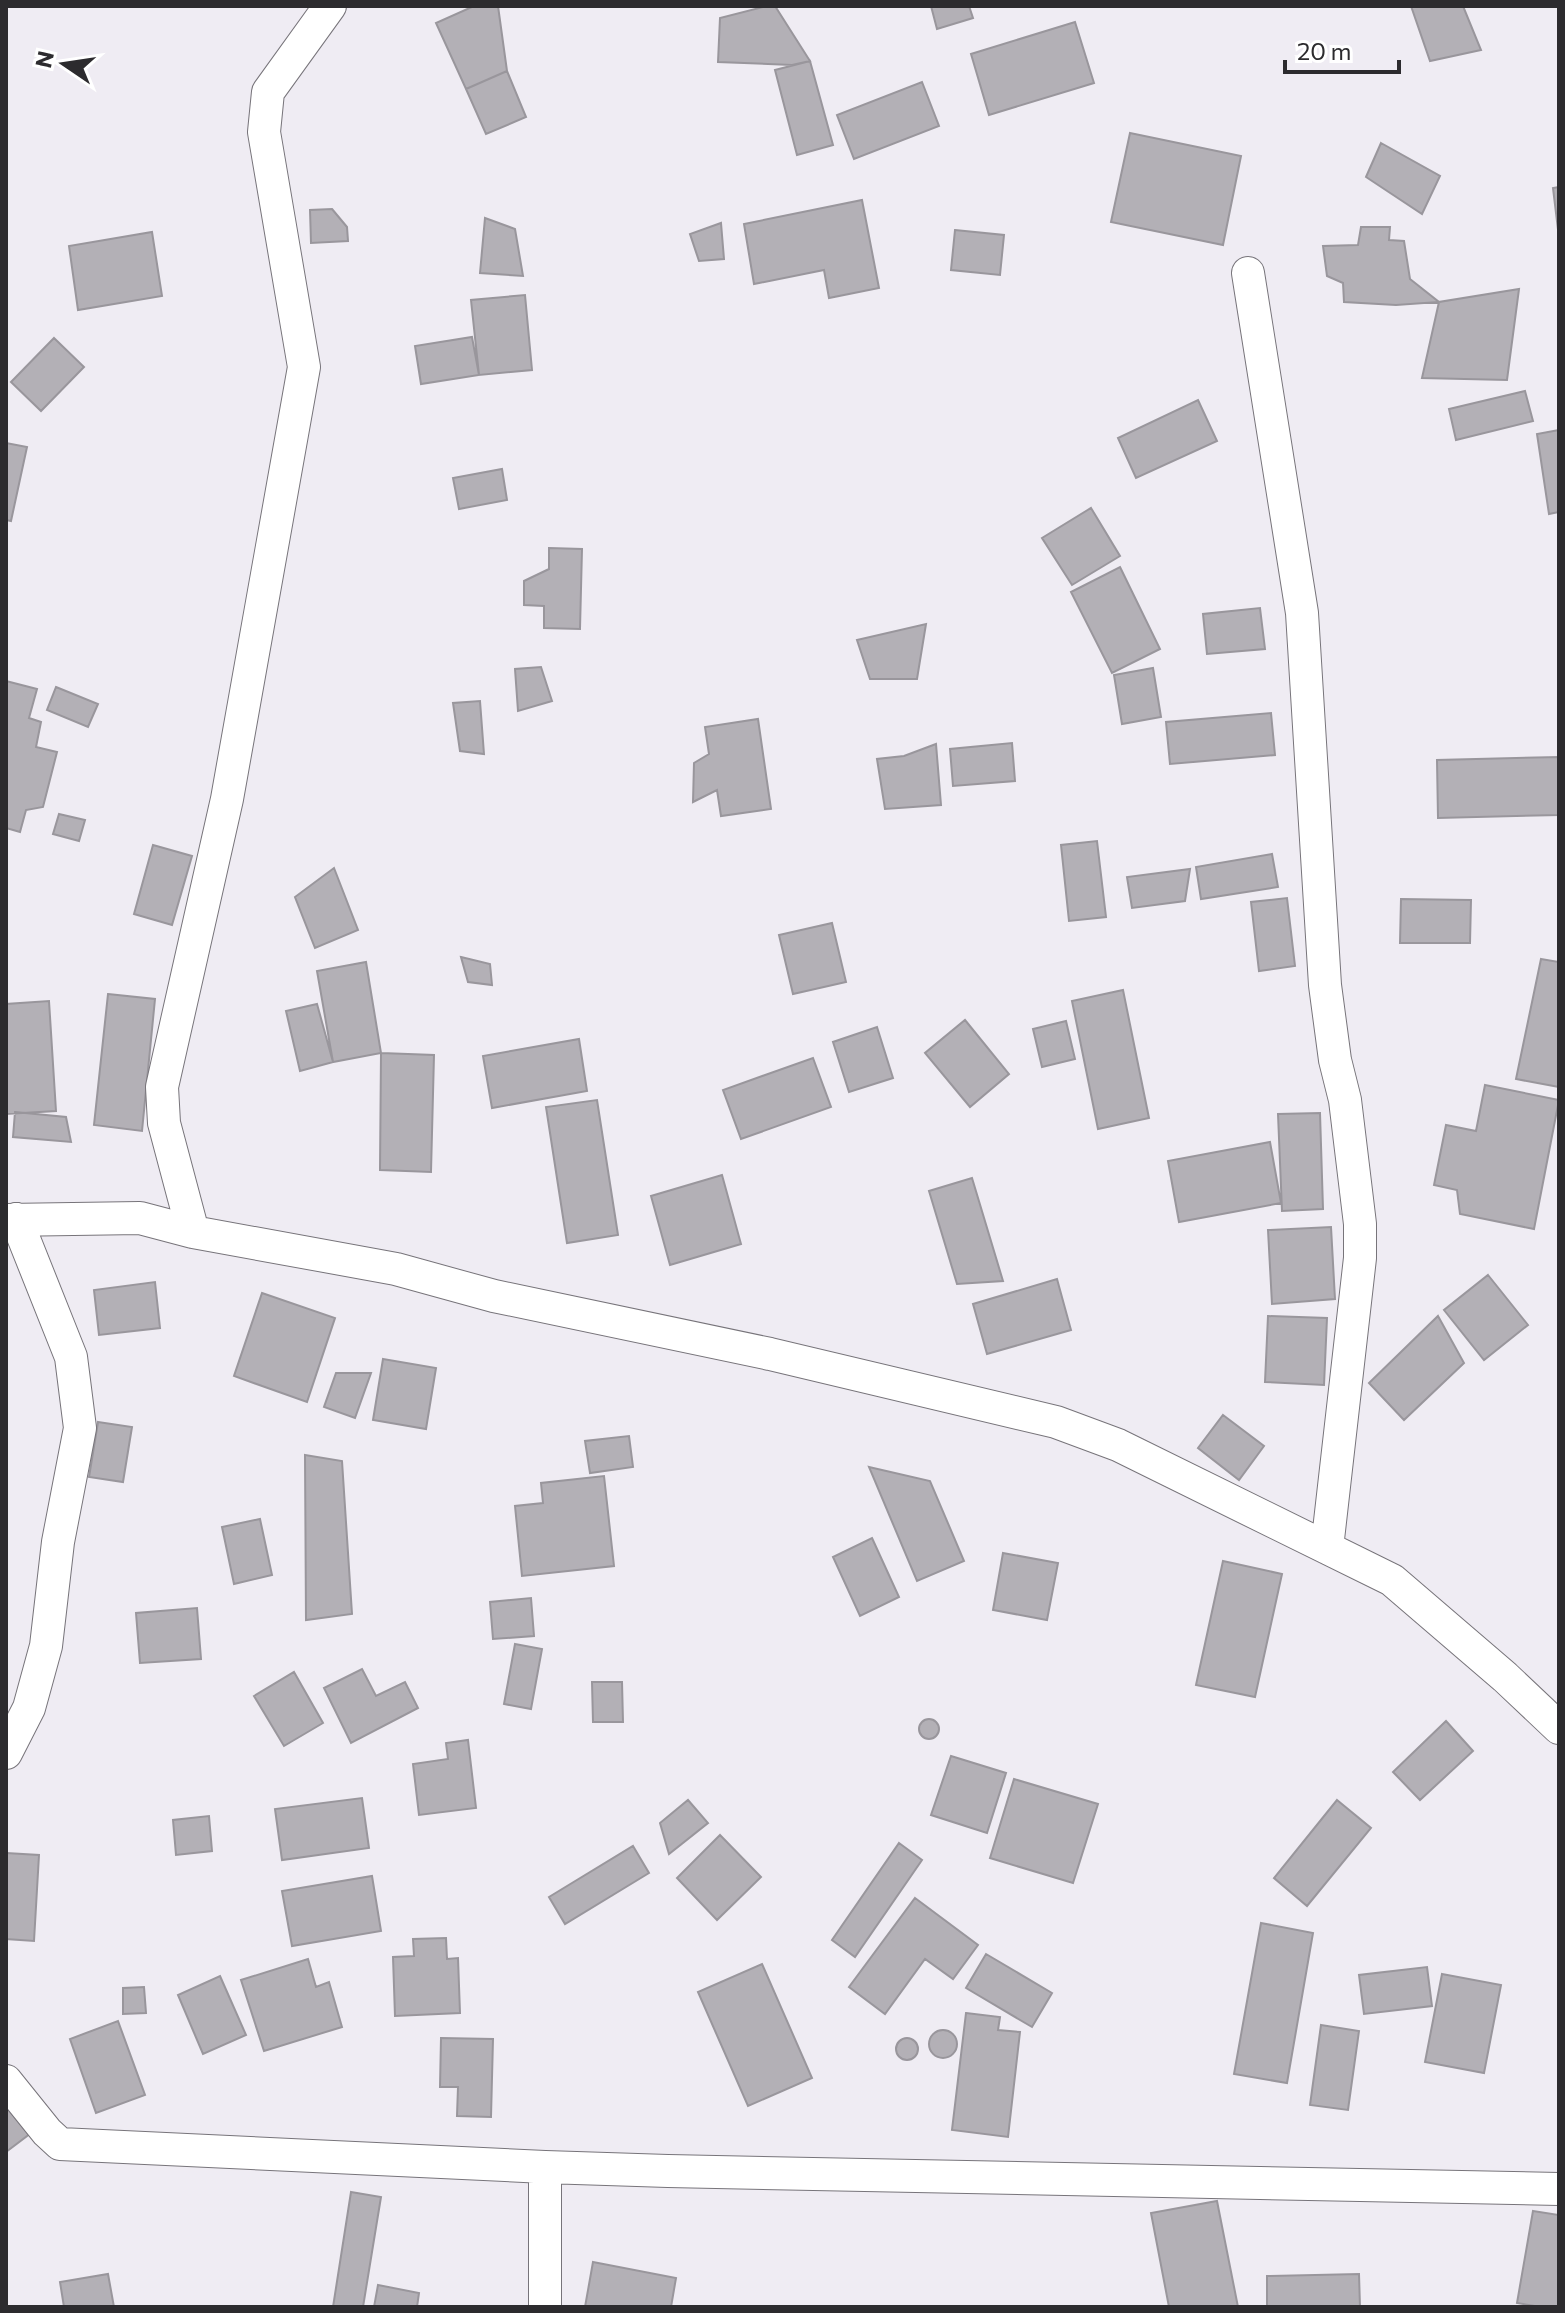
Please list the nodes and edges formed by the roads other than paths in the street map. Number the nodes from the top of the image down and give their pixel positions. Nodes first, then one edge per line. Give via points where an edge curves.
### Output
1 (330, 6) edge
2 (1248, 273) dead end
3 (11, 1220) edge
4 (193, 1232) junction
5 (1327, 1548) junction
6 (1559, 1728) edge
7 (6, 1753) edge
8 (6, 2081) edge
9 (545, 2167) junction
10 (1559, 2189) edge
11 (545, 2307) edge

1 - 4 street via 268,92 264,132 304,367 227,799 162,1087 164,1123
2 - 5 street via 1302,613 1325,985 1360,1224
3 - 4 street via 140,1218
3 - 7 street via 71,1357 80,1428 58,1542 46,1646 29,1708
4 - 5 street via 396,1269 494,1296 1056,1422 1118,1445
5 - 6 street via 1392,1580
8 - 9 street via 60,2144
9 - 10 street
9 - 11 street

